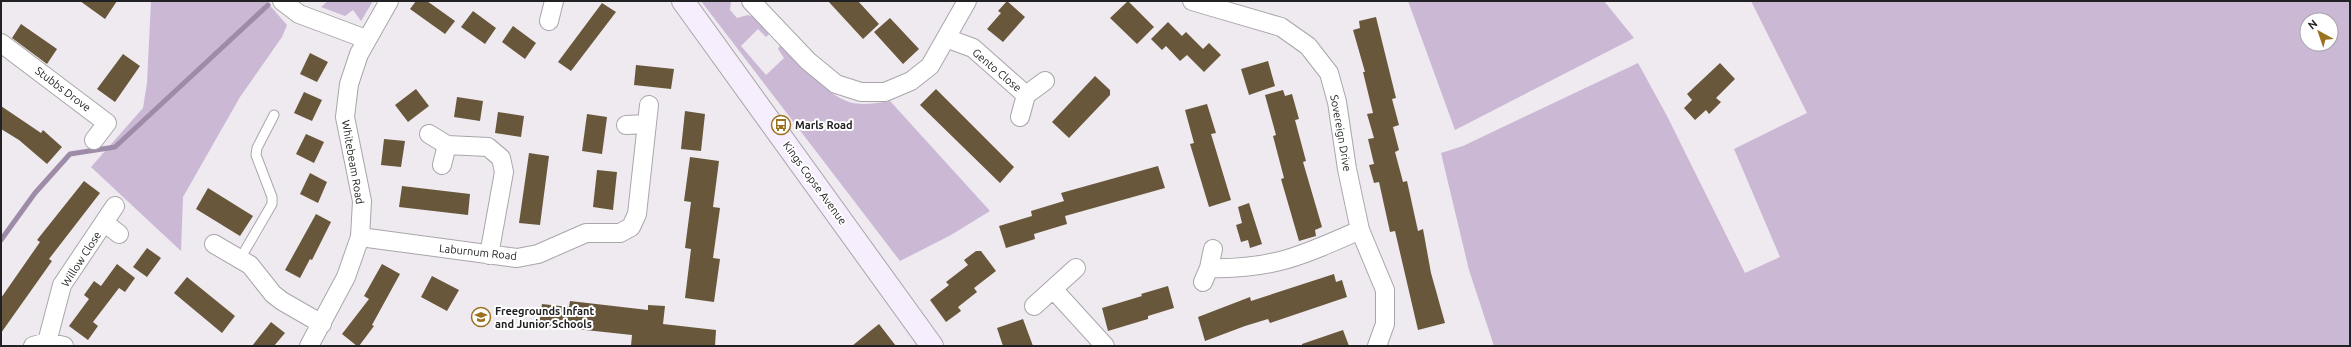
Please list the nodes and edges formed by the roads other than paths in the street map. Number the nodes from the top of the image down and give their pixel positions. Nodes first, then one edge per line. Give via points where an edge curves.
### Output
1 (282, 1) edge
2 (389, 1) edge
3 (554, 1) edge
4 (683, 1) edge
5 (752, 1) edge
6 (967, 1) edge
7 (1192, 1) edge
8 (549, 21) dead end
9 (946, 38) junction
10 (366, 39) junction
11 (1, 43) edge
12 (1046, 81) dead end
13 (1026, 95) junction
14 (649, 105) dead end
15 (274, 115) dead end
16 (1020, 117) dead end
17 (646, 124) junction
18 (626, 125) dead end
19 (429, 134) dead end
20 (94, 140) dead end
21 (447, 145) junction
22 (442, 165) dead end
23 (115, 206) dead end
24 (1360, 230) junction
25 (360, 237) junction
26 (214, 244) dead end
27 (1213, 249) dead end
28 (489, 255) junction
29 (240, 259) junction
30 (1076, 268) dead end
31 (1053, 289) junction
32 (1034, 306) dead end
33 (322, 324) junction
34 (48, 345) edge
35 (309, 346) edge
36 (932, 346) edge
37 (1105, 346) edge
38 (1377, 346) edge

1 - 10 street via 298,14
2 - 10 street, Whitebeam Road
3 - 8 street
4 - 36 street, Kings Copse Avenue
5 - 9 street via 808,61 836,84 861,92 885,92 911,81 930,66
6 - 9 street
7 - 24 street, Sovereign Drive via 1280,27 1308,46 1329,73 1337,102 1347,169
9 - 13 street, Gento Close via 973,48
10 - 25 street, Whitebeam Road via 349,84 345,117 362,201
11 - 20 street, Stubbs Drove via 107,122
12 - 13 street, Gento Close
13 - 16 street, Gento Close
14 - 17 street, Laburnum Road
15 - 29 lane via 256,155 272,197 272,204
17 - 18 street
17 - 28 street, Laburnum Road via 637,214 631,228 620,233 586,233 538,254 517,258
19 - 21 street
21 - 22 street
21 - 28 street via 488,147 501,158 504,172
23 - 34 street, Willow Close via 112,229 84,250 62,285
24 - 27 street via 1308,253 1270,265 1206,275
24 - 38 street, Sovereign Drive via 1385,290 1385,324
25 - 28 street, Laburnum Road
25 - 33 street, Whitebeam Road via 346,277
26 - 29 street
29 - 33 street via 259,273 273,294
30 - 31 street
31 - 32 street
31 - 37 street
33 - 35 street, Whitebeam Road

